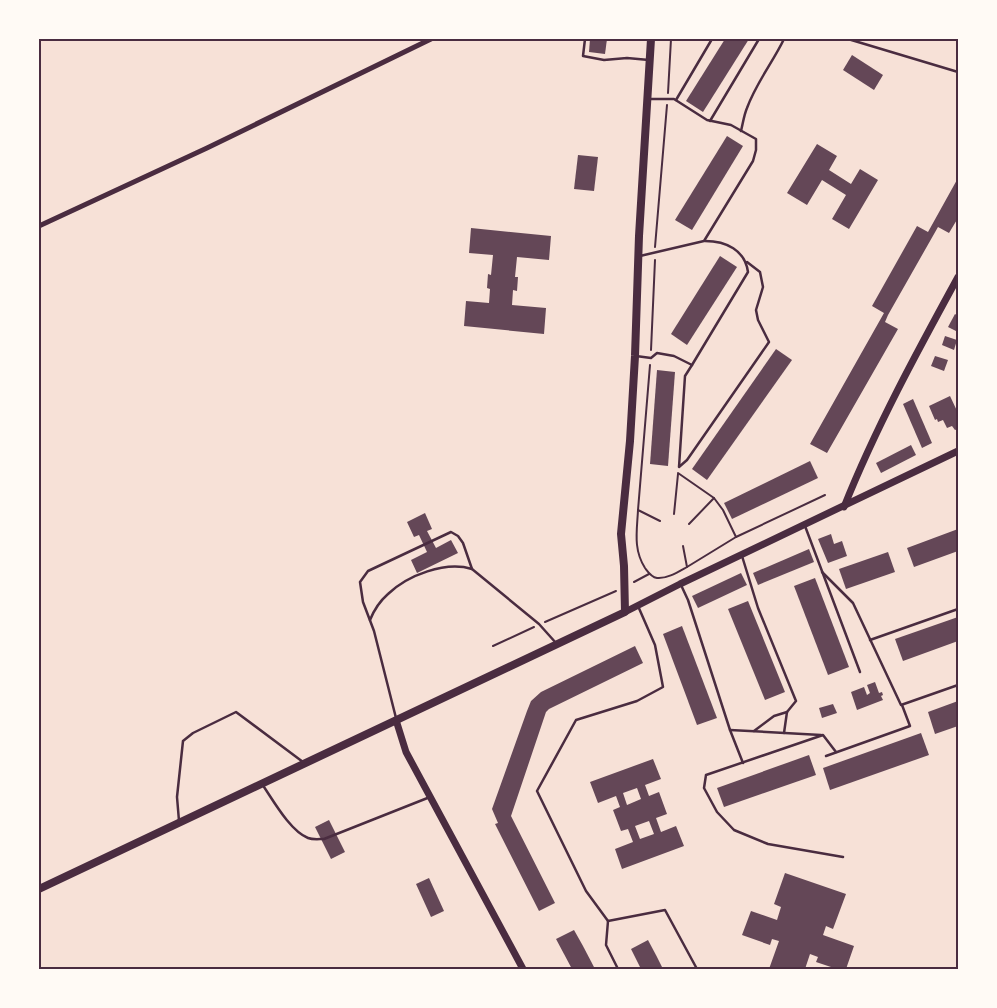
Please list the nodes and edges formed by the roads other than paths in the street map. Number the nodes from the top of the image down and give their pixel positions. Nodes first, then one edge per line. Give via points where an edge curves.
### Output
1 (431, 39) edge
2 (585, 39) edge
3 (651, 39) edge
4 (712, 39) edge
5 (759, 39) edge
6 (784, 39) edge
7 (848, 39) edge
8 (649, 60) junction
9 (958, 72) edge
10 (647, 99) junction
11 (676, 100) junction
12 (710, 121) junction
13 (741, 130) junction
14 (39, 226) edge
15 (704, 241) junction
16 (639, 256) junction
17 (747, 262) junction
18 (958, 277) edge
19 (635, 356) junction
20 (692, 365) junction
21 (958, 451) edge
22 (844, 507) junction
23 (804, 526) junction
24 (742, 555) junction
25 (472, 569) junction
26 (822, 572) junction
27 (680, 584) junction
28 (637, 606) junction
29 (958, 609) edge
30 (625, 612) junction
31 (370, 620) junction
32 (870, 640) junction
33 (557, 644) junction
34 (860, 672) dead end
35 (958, 685) edge
36 (901, 705) junction
37 (787, 712) junction
38 (396, 720) junction
39 (730, 730) junction
40 (754, 732) junction
41 (784, 733) junction
42 (823, 735) junction
43 (836, 752) junction
44 (826, 756) dead end
45 (304, 763) junction
46 (743, 763) junction
47 (261, 783) junction
48 (430, 796) junction
49 (179, 822) junction
50 (843, 857) dead end
51 (39, 889) edge
52 (608, 921) junction
53 (523, 969) edge
54 (618, 969) edge
55 (698, 969) edge

1 - 14 street
2 - 8 lane via 583,56 604,60
3 - 8 main road
4 - 11 lane
5 - 12 lane
6 - 13 lane via 746,108
7 - 9 lane
8 - 10 main road
10 - 11 lane
10 - 16 main road
11 - 12 lane
12 - 13 lane
13 - 15 lane via 756,139 753,161
15 - 16 lane
15 - 17 lane via 718,241 733,247
16 - 19 main road
17 - 20 lane via 748,272
17 - 20 lane via 760,272 763,287 756,310 769,342 679,467 686,376
18 - 22 street via 874,438
19 - 20 lane via 674,356
19 - 30 main road via 621,534
21 - 22 street
22 - 23 street
23 - 24 street
23 - 26 lane
24 - 27 street
24 - 37 lane via 758,608 796,700
25 - 31 lane via 445,566 406,581 388,593
25 - 31 lane via 463,543 451,532 368,571 360,582
25 - 33 lane via 539,624
26 - 32 lane via 853,603
26 - 34 lane
27 - 28 street
27 - 39 lane
28 - 30 street
28 - 52 lane via 655,645 663,687 637,701 576,720 537,791 586,891
29 - 32 lane
30 - 33 main road
31 - 38 lane
32 - 36 lane
33 - 38 main road
35 - 36 lane
36 - 43 lane via 910,726
37 - 40 lane via 774,716
37 - 41 lane
38 - 45 main road
38 - 48 street via 406,752
39 - 40 lane
39 - 46 lane
40 - 41 lane
41 - 42 lane
42 - 43 lane
42 - 46 lane
43 - 44 lane
45 - 47 main road
45 - 49 lane via 236,712 183,741 177,797
46 - 50 lane via 706,775 704,788 717,812 734,830 768,844
47 - 48 lane via 292,826 314,840 324,839
47 - 49 main road
48 - 53 street
49 - 51 main road
52 - 54 lane via 606,946
52 - 55 lane via 665,910

